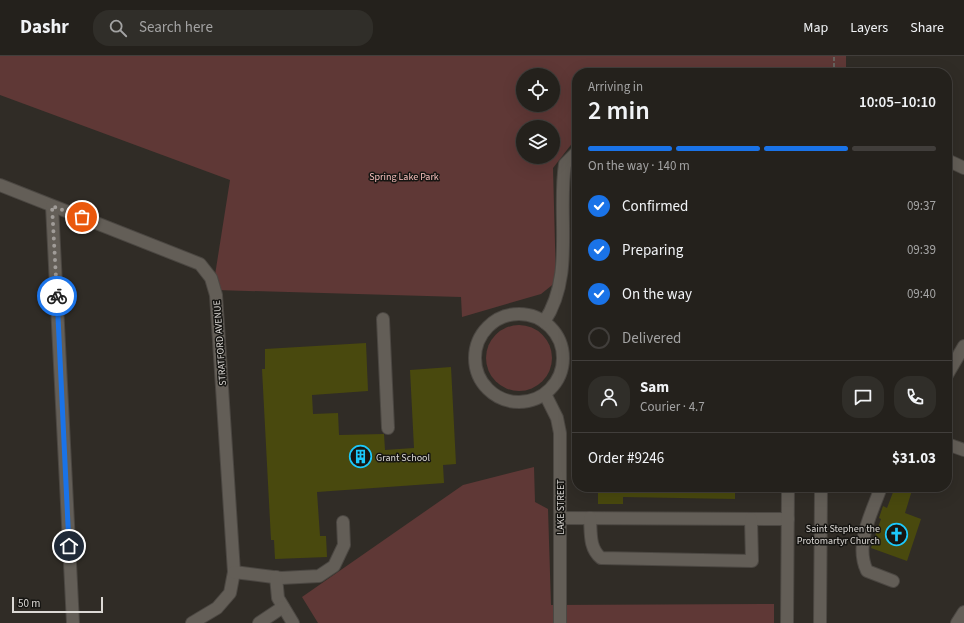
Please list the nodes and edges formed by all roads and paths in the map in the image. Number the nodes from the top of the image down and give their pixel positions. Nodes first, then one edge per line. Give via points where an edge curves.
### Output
1 (834, 56) edge
2 (834, 68) edge
3 (572, 157) edge
4 (952, 162) edge
5 (964, 168) edge
6 (1, 188) edge
7 (52, 206) junction
8 (383, 319) dead end
9 (544, 322) junction
10 (964, 346) edge
11 (952, 366) edge
12 (545, 394) junction
13 (388, 428) dead end
14 (952, 446) edge
15 (964, 450) edge
16 (788, 492) edge
17 (821, 492) edge
18 (879, 492) edge
19 (560, 518) junction
20 (590, 518) junction
21 (751, 519) junction
22 (788, 519) junction
23 (343, 522) dead end
24 (234, 572) junction
25 (276, 577) junction
26 (893, 581) dead end
27 (283, 607) junction
28 (964, 612) edge
29 (73, 623) edge
30 (192, 623) edge
31 (260, 623) edge
32 (293, 623) edge
33 (560, 623) edge
34 (787, 623) edge
35 (820, 623) edge
36 (957, 623) edge

1 - 2 path
3 - 9 street via 565,164 561,282 552,311
4 - 5 street
6 - 7 street, STRATFORD AVENUE
7 - 24 street, STRATFORD AVENUE via 200,264 211,278 216,295
7 - 29 street
8 - 13 street
9 - 12 street via 559,339 563,363 560,375
9 - 12 street via 519,314 495,321 486,329 477,346 476,365 483,383 497,396 515,402 534,400
10 - 11 street
12 - 19 street, LAKE STREET via 559,425
14 - 15 street
16 - 22 street
17 - 35 street
18 - 26 street via 862,540 862,561 867,571
19 - 20 street
19 - 33 street, LAKE STREET
20 - 21 street
20 - 21 street via 591,544 601,558 752,561
21 - 22 street
22 - 34 street
23 - 25 street via 344,545 334,566 319,576
24 - 25 street
24 - 30 street, STRATFORD AVENUE via 230,593 217,608
25 - 27 street via 278,598
27 - 31 street
27 - 32 street
28 - 36 street

